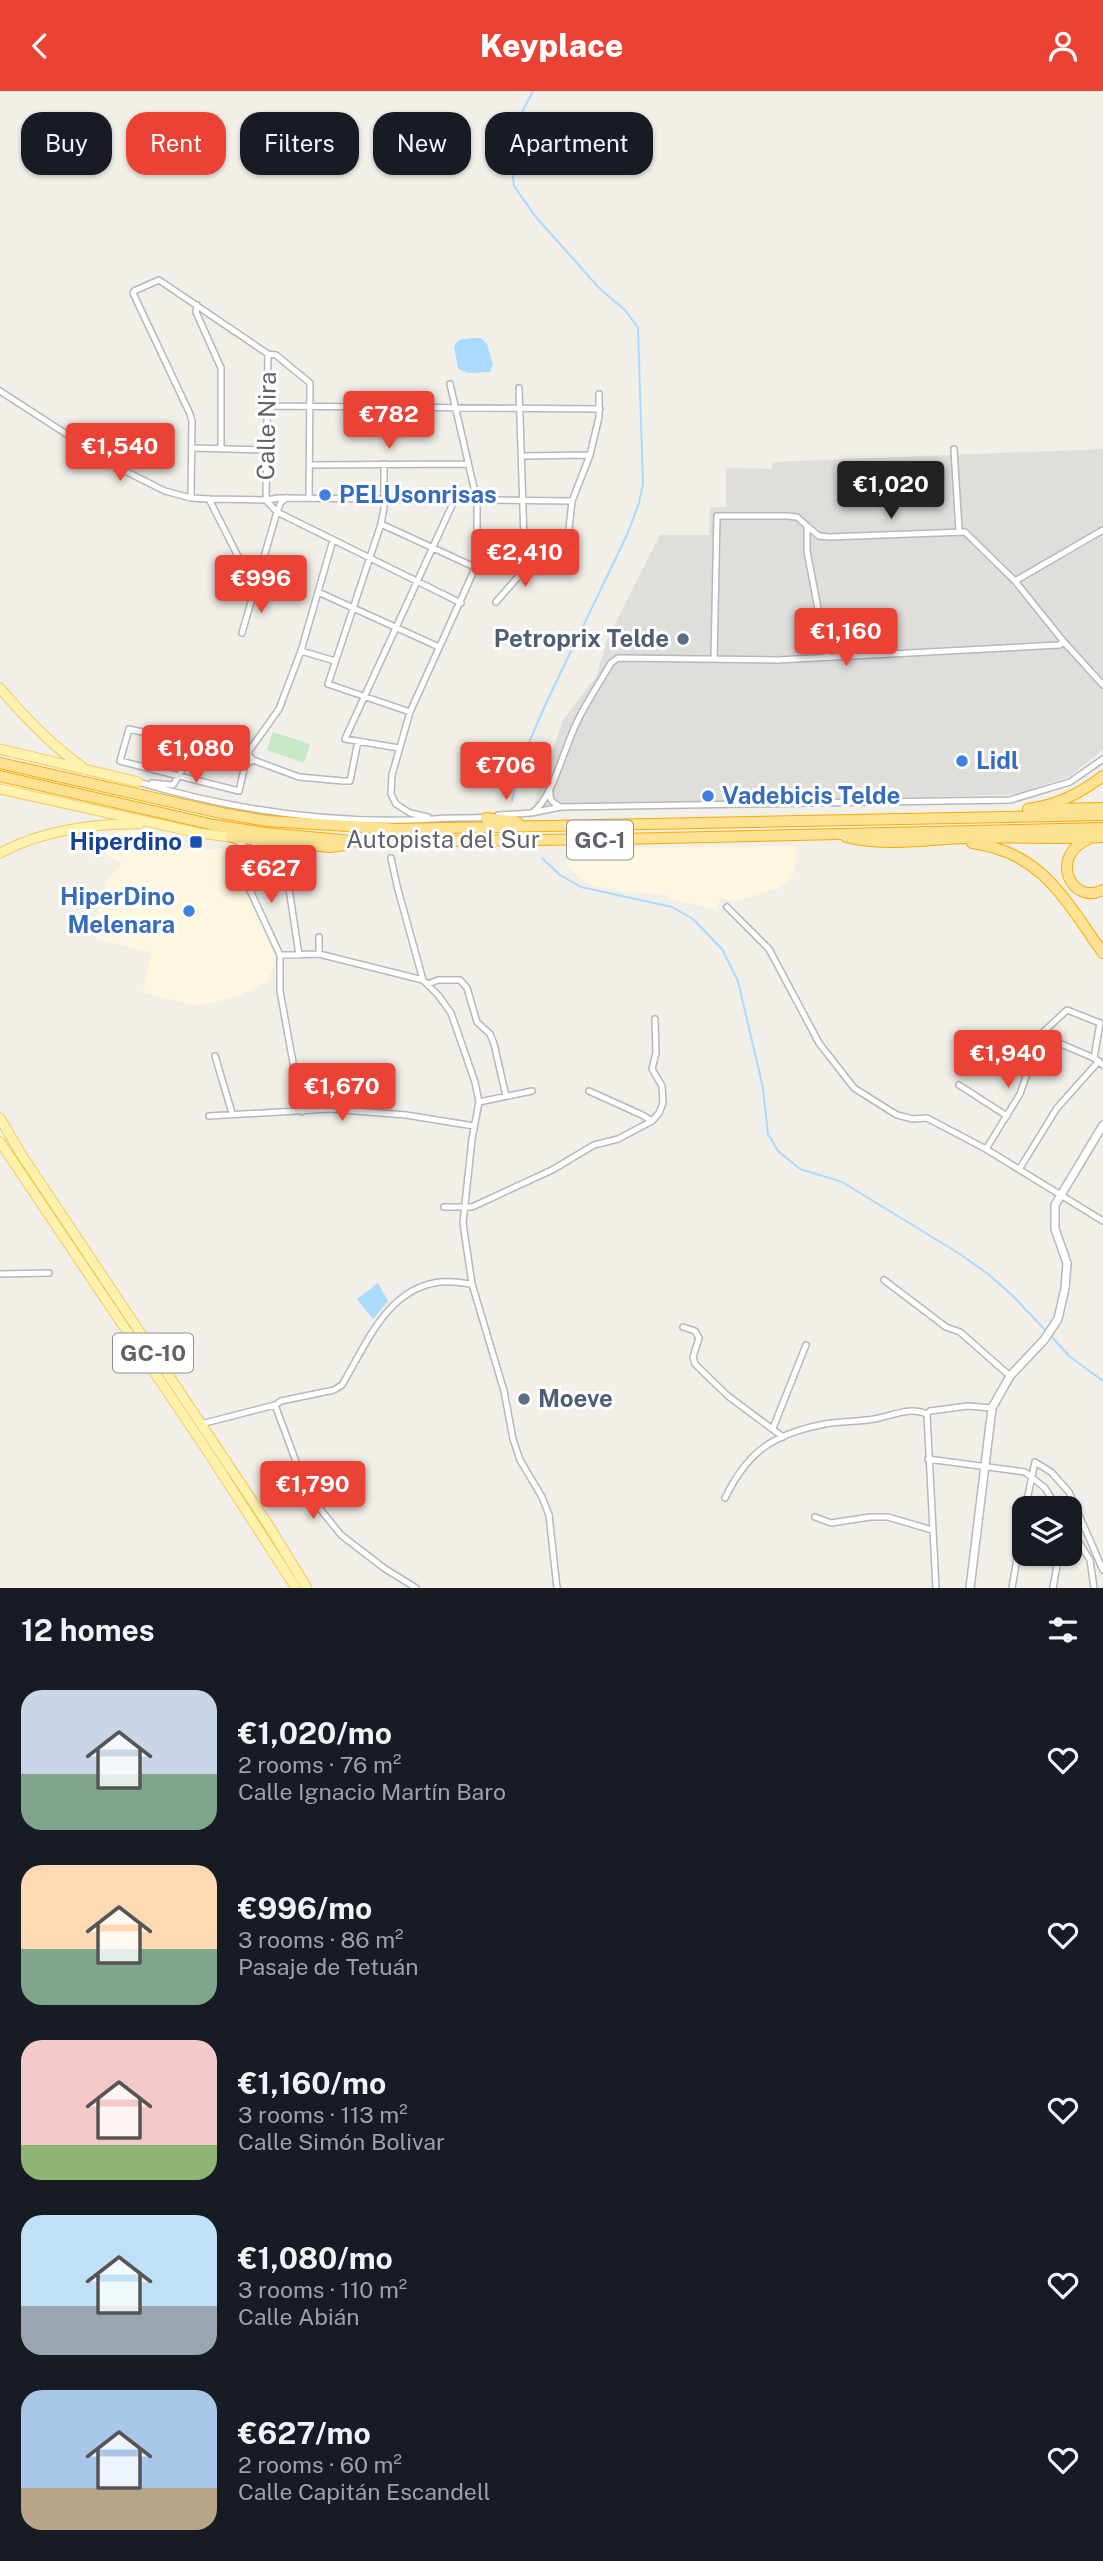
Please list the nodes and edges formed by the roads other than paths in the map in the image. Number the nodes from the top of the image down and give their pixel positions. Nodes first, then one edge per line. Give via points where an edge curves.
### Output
1 (197, 305) junction
2 (268, 353) junction
3 (450, 384) dead end
4 (519, 388) dead end
5 (0, 391) edge
6 (599, 394) dead end
7 (267, 406) junction
8 (310, 407) junction
9 (454, 408) junction
10 (520, 408) junction
11 (600, 409) junction
12 (192, 448) junction
13 (221, 449) junction
14 (954, 449) dead end
15 (267, 450) junction
16 (590, 455) junction
17 (522, 456) junction
18 (384, 464) junction
19 (468, 464) junction
20 (310, 465) junction
21 (191, 498) junction
22 (287, 498) junction
23 (209, 499) junction
24 (309, 499) junction
25 (384, 500) junction
26 (265, 501) junction
27 (454, 501) junction
28 (477, 501) junction
29 (523, 501) junction
30 (572, 501) junction
31 (277, 512) junction
32 (381, 524) junction
33 (807, 526) junction
34 (1103, 530) edge
35 (962, 531) junction
36 (333, 540) junction
37 (433, 547) junction
38 (561, 556) dead end
39 (370, 558) junction
40 (477, 564) junction
41 (525, 564) junction
42 (417, 581) junction
43 (1015, 581) junction
44 (255, 590) junction
45 (318, 592) junction
46 (496, 602) dead end
47 (461, 603) junction
48 (354, 608) junction
49 (396, 628) junction
50 (242, 633) dead end
51 (1064, 642) junction
52 (439, 647) junction
53 (300, 651) junction
54 (827, 656) junction
55 (714, 659) junction
56 (335, 661) junction
57 (1103, 685) edge
58 (0, 688) edge
59 (365, 697) junction
60 (410, 712) junction
61 (358, 741) junction
62 (188, 743) junction
63 (399, 748) junction
64 (0, 749) edge
65 (249, 751) junction
66 (240, 754) junction
67 (1103, 759) edge
68 (253, 760) junction
69 (0, 763) edge
70 (245, 765) junction
71 (85, 769) junction
72 (0, 776) edge
73 (179, 776) junction
74 (1103, 776) edge
75 (138, 782) junction
76 (550, 788) junction
77 (0, 789) edge
78 (561, 807) junction
79 (1103, 808) edge
80 (1028, 809) junction
81 (531, 813) junction
82 (1103, 815) edge
83 (930, 817) junction
84 (433, 818) junction
85 (486, 818) junction
86 (166, 826) junction
87 (549, 827) junction
88 (1103, 828) edge
89 (836, 834) junction
90 (231, 837) junction
91 (1099, 837) edge
92 (932, 840) junction
93 (263, 841) junction
94 (364, 842) junction
95 (0, 853) edge
96 (391, 858) dead end
97 (285, 862) dead end
98 (246, 864) junction
99 (1103, 890) edge
100 (727, 907) dead end
101 (319, 937) dead end
102 (1103, 953) edge
103 (319, 954) junction
104 (280, 955) junction
105 (299, 955) junction
106 (426, 982) junction
107 (655, 1019) dead end
108 (1040, 1035) junction
109 (215, 1056) dead end
110 (1099, 1061) edge
111 (959, 1085) dead end
112 (532, 1091) dead end
113 (589, 1091) dead end
114 (506, 1096) junction
115 (479, 1102) junction
116 (302, 1112) junction
117 (232, 1114) junction
118 (209, 1116) dead end
119 (1007, 1116) junction
120 (0, 1118) edge
121 (652, 1121) junction
122 (1103, 1125) edge
123 (474, 1126) junction
124 (1, 1144) edge
125 (986, 1149) junction
126 (1020, 1168) junction
127 (1060, 1193) junction
128 (444, 1207) dead end
129 (463, 1208) junction
130 (1103, 1210) edge
131 (1101, 1219) edge
132 (49, 1273) dead end
133 (0, 1274) edge
134 (884, 1280) dead end
135 (472, 1284) junction
136 (683, 1327) dead end
137 (806, 1345) dead end
138 (1010, 1376) junction
139 (275, 1405) junction
140 (992, 1408) junction
141 (927, 1414) junction
142 (201, 1424) junction
143 (773, 1428) junction
144 (783, 1437) junction
145 (929, 1459) junction
146 (984, 1466) junction
147 (1031, 1475) junction
148 (1027, 1496) edge
149 (1050, 1496) edge
150 (725, 1498) dead end
151 (815, 1517) dead end
152 (932, 1530) junction
153 (1082, 1547) edge
154 (1016, 1566) edge
155 (1057, 1566) edge
156 (1103, 1570) edge
157 (296, 1588) edge
158 (307, 1588) edge
159 (416, 1588) edge
160 (557, 1588) edge
161 (936, 1588) edge
162 (970, 1588) edge
163 (1012, 1588) edge
164 (1053, 1588) edge
165 (1094, 1588) edge

1 - 2 street, Calle Nira
1 - 12 street, Calle Nira via 159,280 134,291 190,414
1 - 13 street via 221,368
2 - 7 street, Calle Nira
2 - 8 street via 310,383
3 - 9 street
4 - 10 street
5 - 21 street via 119,468
6 - 11 street
7 - 8 street
7 - 15 street, Calle Nira
8 - 9 street
8 - 20 street
9 - 10 street
9 - 19 street
10 - 11 street
10 - 17 street
11 - 16 street
12 - 13 street
12 - 21 street
13 - 15 street
14 - 35 street
15 - 26 street, Calle Nira
16 - 17 street
16 - 30 street
17 - 29 street
18 - 19 street
18 - 20 street
18 - 25 street
19 - 28 street
20 - 24 street
21 - 23 street
22 - 24 street
22 - 26 street
22 - 31 street
23 - 26 street
23 - 44 street
24 - 25 street
25 - 27 street
25 - 32 street
26 - 31 street
27 - 28 street
27 - 37 street
28 - 29 street
28 - 40 street
29 - 30 street
29 - 41 street
30 - 38 street
31 - 36 street
31 - 44 street
32 - 37 street
32 - 39 street
33 - 35 street via 819,536 829,537
33 - 54 street via 807,551
33 - 55 street via 797,517 717,516
34 - 43 street
35 - 43 street
36 - 39 street
36 - 45 street
37 - 40 street
37 - 42 street
39 - 42 street
39 - 48 street
40 - 41 street
40 - 47 street
41 - 46 street
42 - 47 street
42 - 49 street
43 - 51 street
44 - 50 street
45 - 48 street
45 - 53 street
47 - 52 street
48 - 49 street
48 - 56 street
49 - 52 street
49 - 59 street
51 - 54 street
51 - 57 street
52 - 60 street
53 - 56 street
53 - 65 street via 279,709
54 - 55 street
55 - 76 street via 618,659 611,663 577,721
56 - 59 street via 328,684
58 - 71 main road via 27,721
59 - 60 street
59 - 61 street via 345,739
60 - 63 street
61 - 63 street
61 - 68 street via 350,781 306,779
62 - 66 street
62 - 73 street
62 - 73 street via 129,729 120,761
63 - 84 street via 392,775 393,800 403,810
64 - 71 main road
65 - 66 street
65 - 68 street
66 - 70 street
67 - 78 street via 1070,782 1010,800
68 - 70 street
69 - 87 highway, Autopista del Sur / GC-1 via 267,821 397,829
70 - 73 street via 239,791
71 - 75 main road
72 - 94 highway, Autopista del Sur / GC-1 via 214,825
73 - 75 street via 173,785
74 - 80 highway via 1066,800
75 - 84 street via 235,808 298,817
76 - 78 street via 553,803
76 - 81 street via 541,806
77 - 86 main road
78 - 81 street
79 - 80 highway
80 - 83 highway
81 - 85 street
82 - 83 highway, Autopista del Sur / GC-1
83 - 87 highway, Autopista del Sur / GC-1
84 - 85 street
85 - 87 highway
86 - 90 main road
86 - 95 main road via 82,828
88 - 89 highway, Autopista del Sur / GC-1
89 - 92 highway via 862,841
89 - 94 highway, Autopista del Sur / GC-1
90 - 93 highway
90 - 98 street via 247,852
91 - 92 highway
91 - 99 highway via 1075,847 1067,858 1066,872 1083,891
92 - 102 highway via 997,846 1026,862 1057,889
93 - 94 highway via 330,847
93 - 98 street via 253,847
96 - 106 street
97 - 105 street
98 - 104 street via 248,886
100 - 125 street via 769,949 819,1043 854,1088 897,1115 927,1118
101 - 103 street
103 - 105 street
103 - 106 street
104 - 105 street
104 - 116 street via 281,991
106 - 114 street via 460,980 467,988 477,1022 494,1044
106 - 115 street via 451,1013
107 - 121 street via 652,1069 662,1086 663,1103
108 - 110 street
108 - 110 street via 1067,1010 1100,1023
108 - 119 street via 1020,1094
109 - 117 street
110 - 126 street via 1057,1108
111 - 119 street
112 - 114 street
113 - 121 street
114 - 115 street
115 - 123 street
116 - 117 street
116 - 123 street via 330,1109 406,1115
117 - 118 street
119 - 125 street
120 - 142 main road, GC-10
121 - 129 street
122 - 127 street
123 - 129 street
124 - 157 main road, GC-10
125 - 126 street
126 - 127 street
127 - 131 street
127 - 138 street via 1055,1229 1067,1276 1061,1310 1044,1340
128 - 129 street
129 - 135 street
130 - 131 street
132 - 133 street
134 - 138 street via 946,1327 960,1332
135 - 139 street via 440,1282 400,1297 342,1385
135 - 160 street via 520,1459 549,1515
136 - 143 street via 695,1331 699,1338 695,1364
137 - 143 street
138 - 140 street
139 - 142 street
139 - 159 street via 308,1495 341,1535
140 - 141 street via 968,1406
140 - 146 street
141 - 144 street via 916,1410
141 - 145 street
142 - 158 main road, GC-10
143 - 144 street
144 - 150 street via 746,1462
145 - 146 street
145 - 152 street
146 - 147 street
146 - 162 street
147 - 148 street
147 - 149 street
147 - 156 street via 1035,1462 1069,1492
151 - 152 street via 831,1523 888,1517
152 - 161 street
153 - 165 street via 1090,1560
154 - 163 street
155 - 164 street

